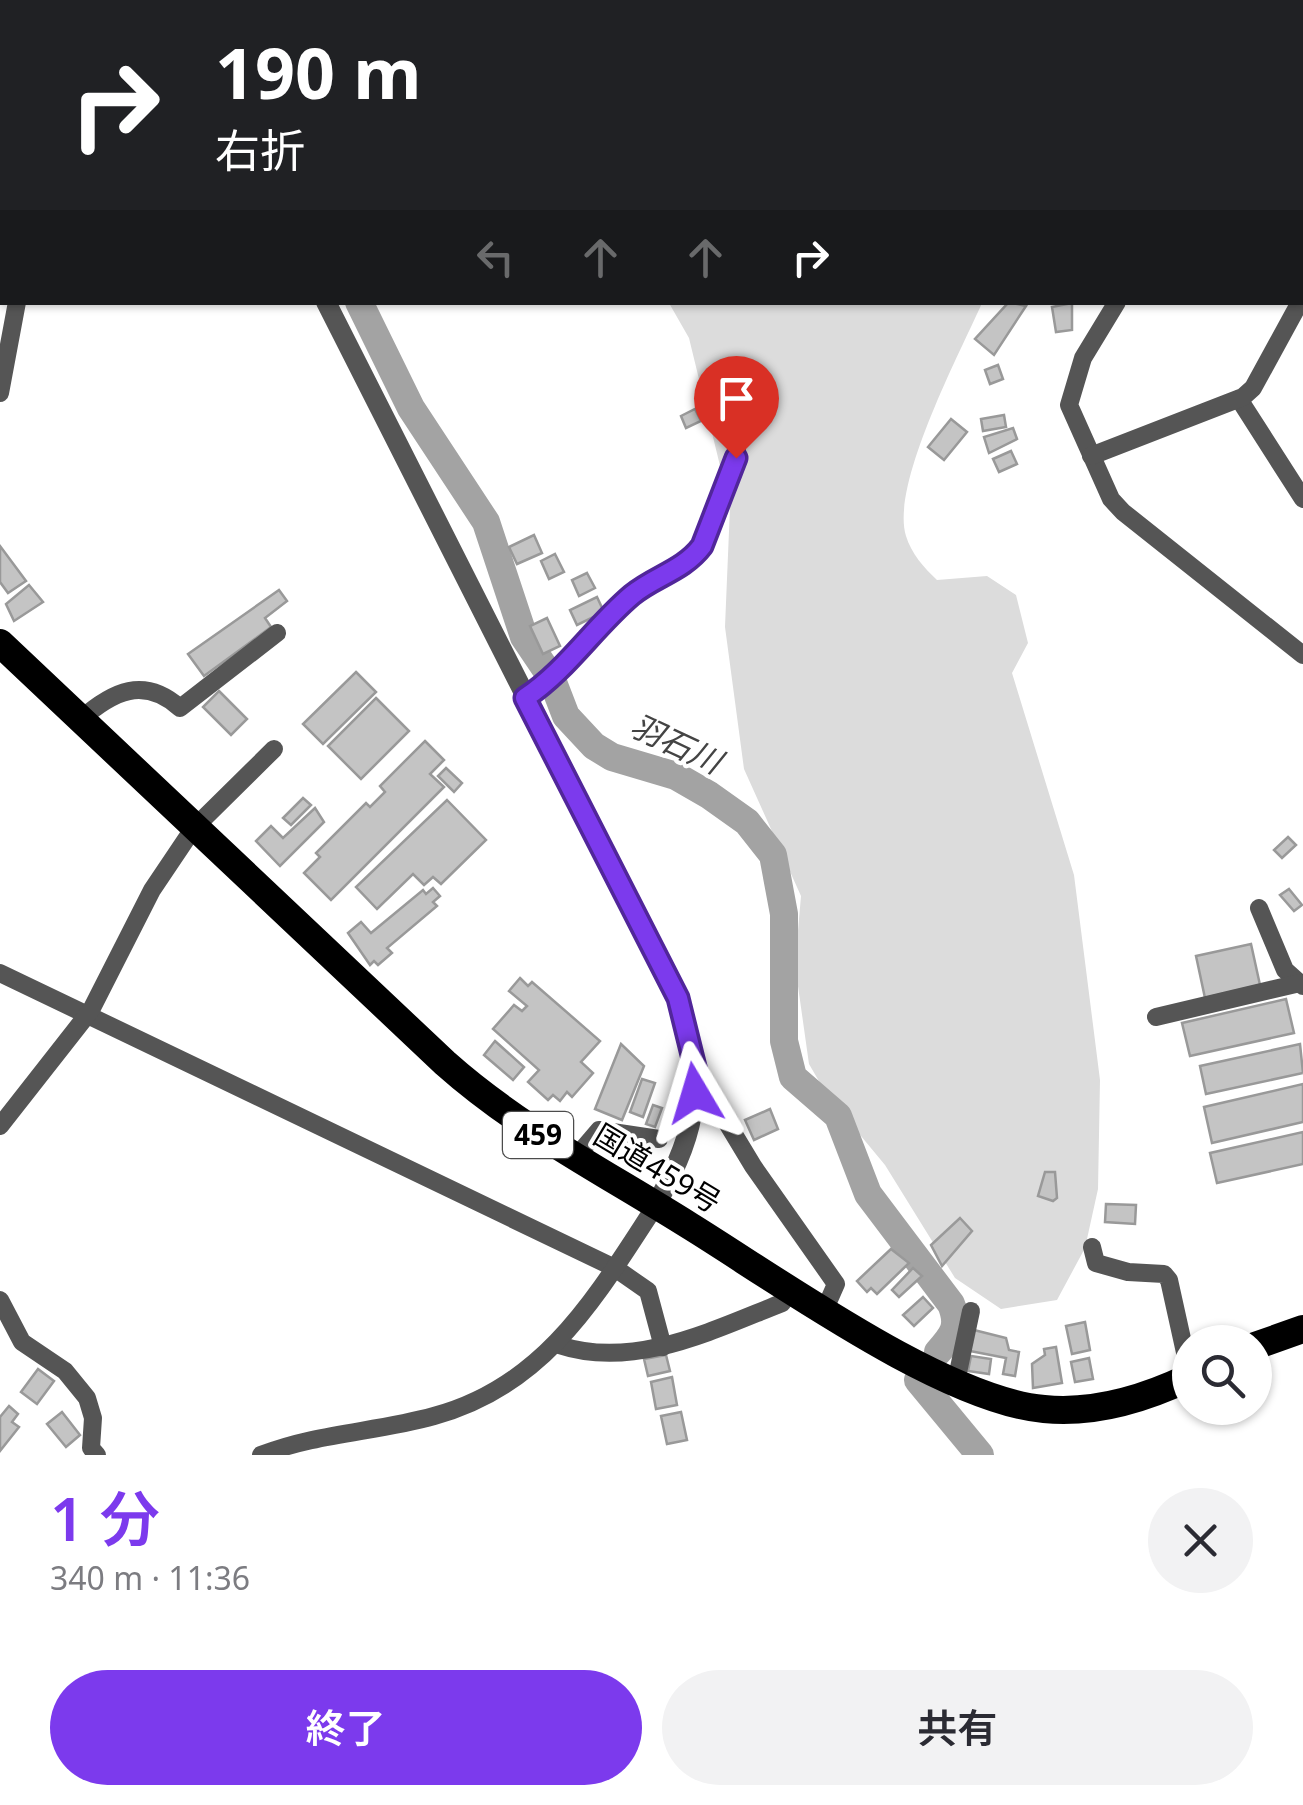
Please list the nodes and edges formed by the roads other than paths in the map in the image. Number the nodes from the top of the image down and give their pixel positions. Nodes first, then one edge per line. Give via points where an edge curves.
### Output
1 (17, 305) edge
2 (1115, 305) edge
3 (1299, 305) edge
4 (336, 307) edge
5 (0, 393) edge
6 (1239, 399) junction
7 (738, 436) dead end
8 (1091, 456) junction
9 (1303, 499) edge
10 (276, 633) dead end
11 (0, 643) edge
12 (1303, 654) edge
13 (525, 698) junction
14 (80, 720) junction
15 (274, 749) dead end
16 (193, 830) junction
17 (1260, 908) dead end
18 (0, 973) edge
19 (1301, 984) edge
20 (87, 1015) junction
21 (1156, 1016) dead end
22 (695, 1093) junction
23 (0, 1126) edge
24 (659, 1139) dead end
25 (576, 1158) junction
26 (656, 1204) junction
27 (1092, 1247) dead end
28 (614, 1268) junction
29 (792, 1289) junction
30 (0, 1300) edge
31 (824, 1309) junction
32 (971, 1311) dead end
33 (1179, 1325) edge
34 (1303, 1329) edge
35 (1272, 1340) edge
36 (559, 1344) junction
37 (663, 1347) junction
38 (956, 1382) junction
39 (1172, 1386) edge
40 (89, 1453) edge
41 (261, 1455) edge

1 - 5 street
2 - 8 street via 1070,389 1070,415
3 - 6 street via 1253,388
4 - 13 street
6 - 8 street
6 - 9 street
7 - 13 street via 702,546 679,570 635,593
8 - 12 street via 1123,512
10 - 14 street via 180,708 145,688 98,704
11 - 14 highway, 国道459号 / 459
13 - 22 street via 678,998
14 - 16 highway, 国道459号 / 459
15 - 16 street
16 - 20 street via 152,890
16 - 25 highway, 国道459号 / 459 via 492,1105
17 - 19 street via 1277,956
18 - 20 street
19 - 21 street
20 - 23 street
20 - 28 street
22 - 26 street via 681,1158
22 - 31 street via 715,1103 823,1262 836,1284
24 - 25 street via 600,1130
25 - 26 highway, 国道459号 / 459
26 - 28 street
26 - 29 highway, 国道459号 / 459
27 - 33 street via 1096,1264 1164,1274
28 - 36 street
28 - 37 street via 648,1291
29 - 31 highway, 国道459号 / 459
29 - 37 street via 782,1303
30 - 40 street via 22,1342 65,1371 87,1398 93,1418
31 - 38 highway, 国道459号 / 459
32 - 38 street
34 - 35 highway
36 - 37 street via 576,1350
36 - 41 street via 488,1396 458,1408
38 - 39 highway, 国道459号 / 459 via 1044,1410 1094,1408

